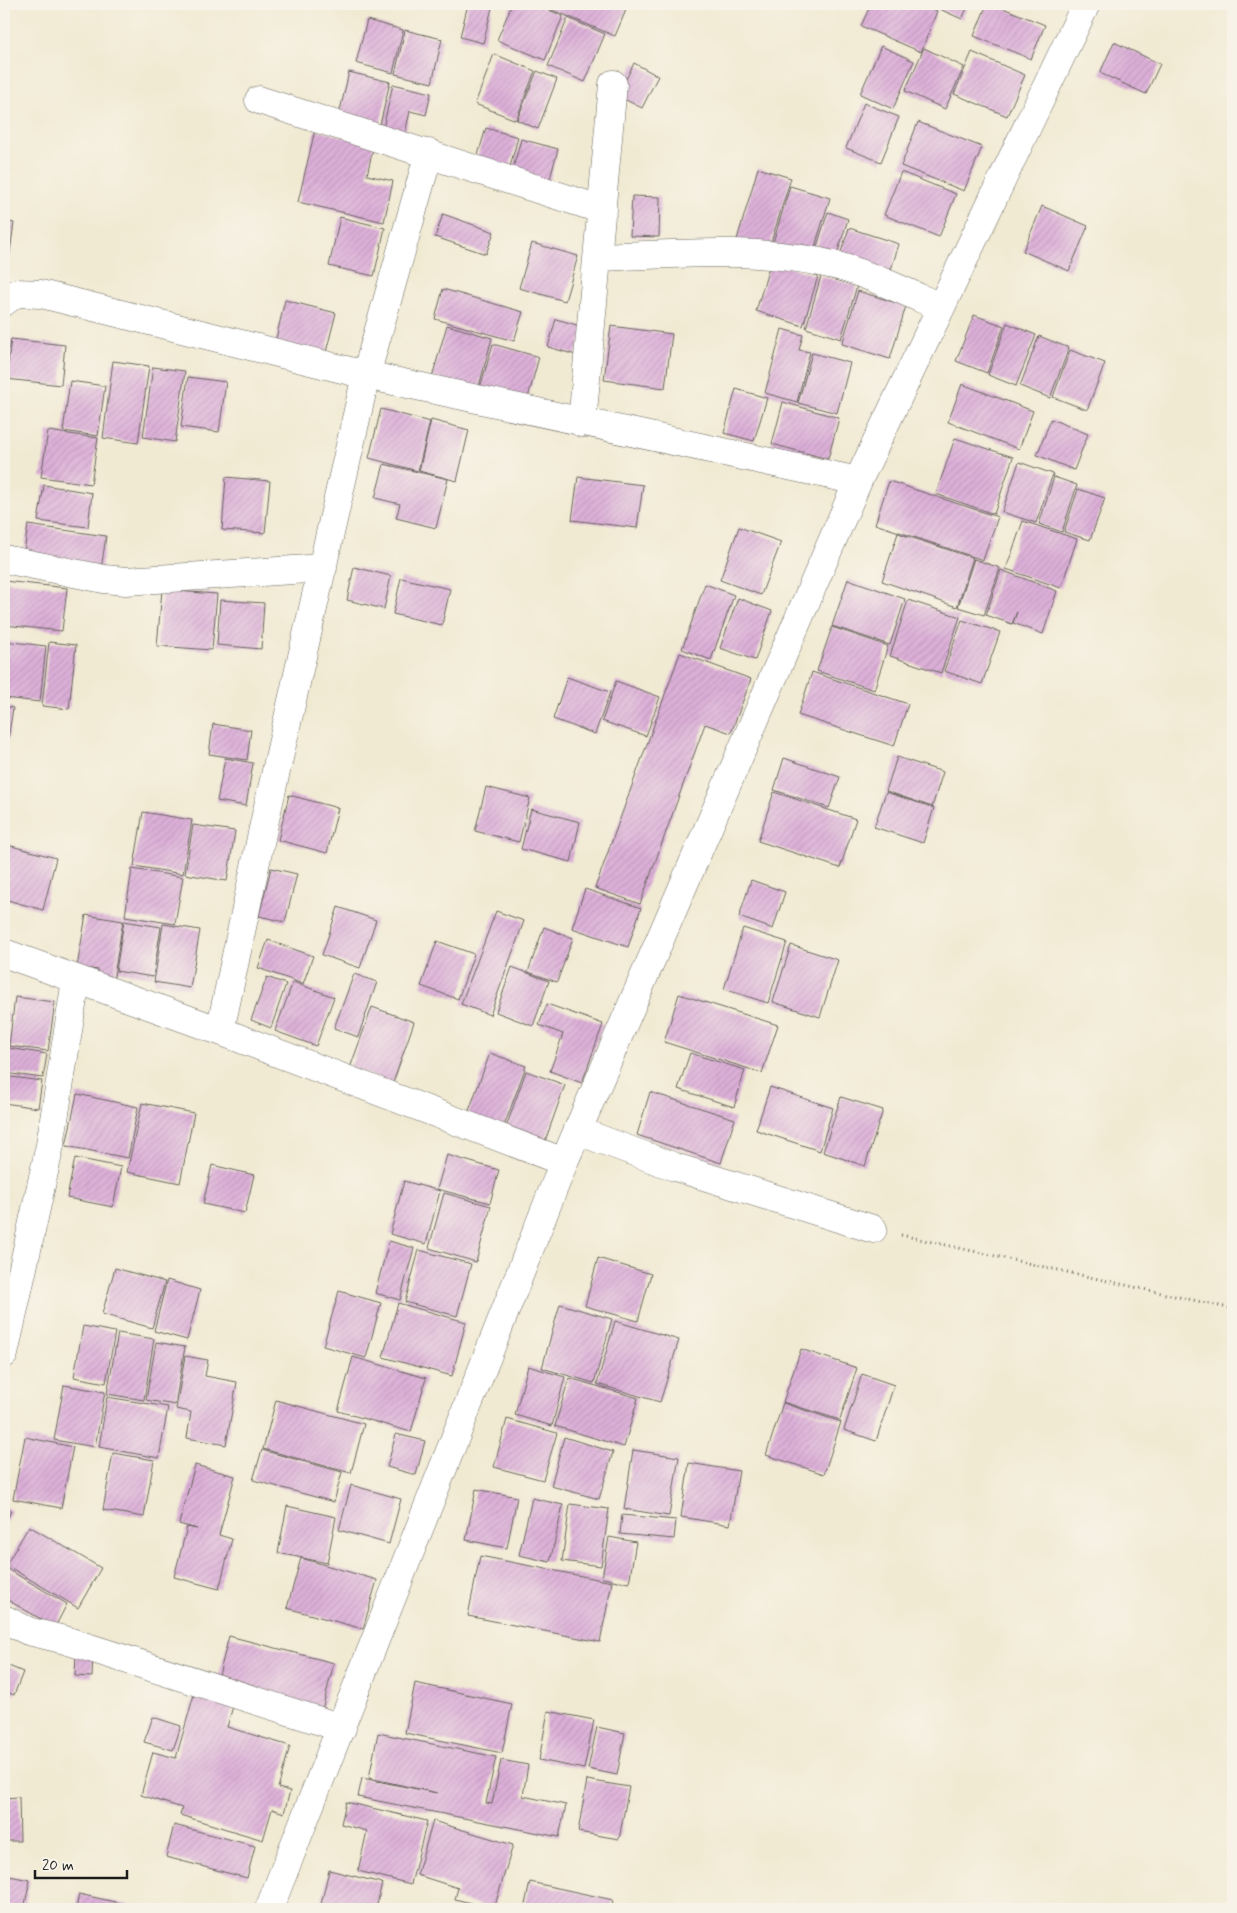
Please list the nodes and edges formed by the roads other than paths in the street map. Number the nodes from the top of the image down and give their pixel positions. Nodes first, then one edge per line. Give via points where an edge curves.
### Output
1 (1086, 4) edge
2 (613, 84) dead end
3 (259, 100) dead end
4 (429, 153) junction
5 (603, 210) junction
6 (599, 257) junction
7 (4, 302) edge
8 (940, 307) junction
9 (366, 375) junction
10 (582, 422) junction
11 (858, 482) junction
12 (4, 559) edge
13 (323, 568) junction
14 (4, 953) edge
15 (76, 980) junction
16 (220, 1031) junction
17 (578, 1131) junction
18 (564, 1162) junction
19 (873, 1228) road end
20 (4, 1354) edge
21 (4, 1619) edge
22 (342, 1728) junction
23 (270, 1909) edge

1 - 8 street
2 - 5 street
3 - 4 street
4 - 5 street
4 - 9 street
5 - 6 street
6 - 8 street via 716,253 792,258 866,274
6 - 10 street
7 - 9 street via 16,293 41,294
8 - 11 street
9 - 10 street
9 - 13 street
10 - 11 street
11 - 17 street
12 - 13 street via 126,581
13 - 16 street
14 - 15 street
15 - 16 street
15 - 20 street via 50,1145
16 - 18 street
17 - 18 street
17 - 19 street via 675,1167
18 - 22 street
21 - 22 street via 28,1631
22 - 23 street

